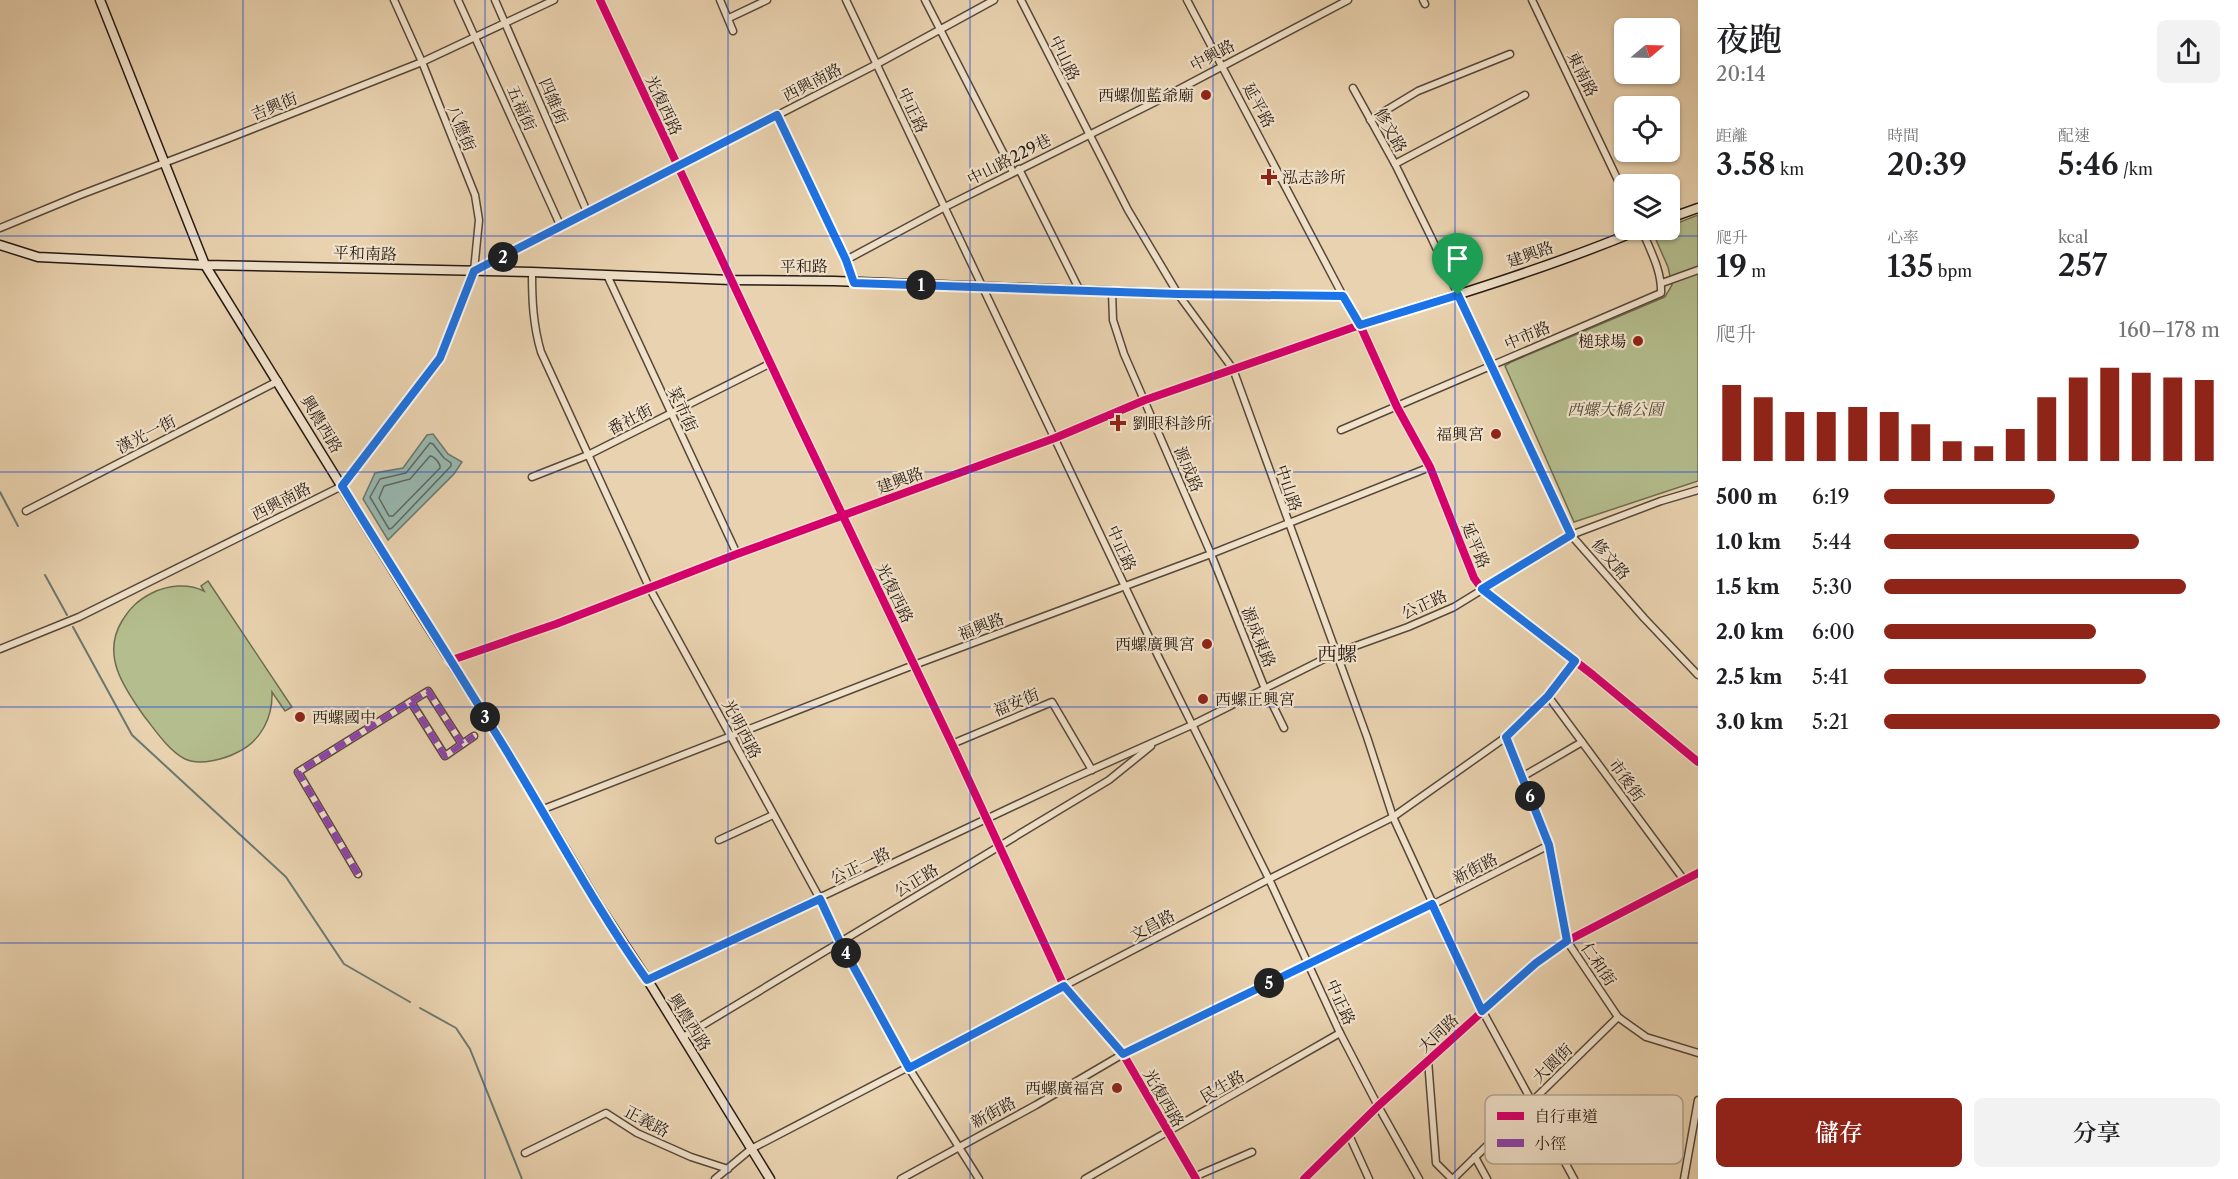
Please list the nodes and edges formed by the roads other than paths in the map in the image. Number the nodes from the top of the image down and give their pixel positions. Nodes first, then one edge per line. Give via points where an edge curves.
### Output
1 (100, 0) edge
2 (394, 0) edge
3 (458, 0) edge
4 (495, 0) edge
5 (554, 0) edge
6 (600, 0) edge
7 (720, 0) edge
8 (767, 0) edge
9 (846, 0) edge
10 (925, 0) edge
11 (994, 0) edge
12 (1021, 0) edge
13 (1187, 0) edge
14 (1348, 0) edge
15 (1532, 0) edge
16 (729, 18) junction
17 (506, 23) junction
18 (940, 30) junction
19 (734, 31) dead end
20 (475, 37) junction
21 (1510, 54) dead end
22 (422, 62) junction
23 (877, 64) junction
24 (1221, 66) junction
25 (1353, 88) dead end
26 (1525, 95) dead end
27 (777, 115) junction
28 (1370, 120) junction
29 (1088, 134) junction
30 (164, 163) junction
31 (1395, 164) junction
32 (678, 168) junction
33 (1016, 171) junction
34 (1615, 174) edge
35 (944, 208) junction
36 (1698, 208) edge
37 (588, 214) junction
38 (1680, 214) edge
39 (561, 227) junction
40 (0, 228) edge
41 (1615, 240) edge
42 (1645, 240) edge
43 (0, 245) edge
44 (846, 260) junction
45 (205, 265) junction
46 (1698, 270) edge
47 (474, 271) junction
48 (532, 272) junction
49 (607, 275) junction
50 (732, 280) junction
51 (854, 283) junction
52 (1662, 283) junction
53 (980, 286) junction
54 (1080, 291) junction
55 (1112, 292) junction
56 (1178, 294) junction
57 (1458, 295) junction
58 (1343, 296) junction
59 (1360, 325) junction
60 (771, 363) junction
61 (1490, 365) junction
62 (1233, 369) junction
63 (278, 381) junction
64 (1145, 400) junction
65 (1397, 407) junction
66 (670, 414) junction
67 (1341, 430) dead end
68 (1055, 438) junction
69 (588, 456) junction
70 (1430, 467) junction
71 (532, 477) dead end
72 (342, 486) junction
73 (1698, 490) edge
74 (26, 511) dead end
75 (842, 515) junction
76 (1287, 522) junction
77 (1571, 535) junction
78 (737, 554) junction
79 (1211, 554) junction
80 (1125, 586) junction
81 (649, 587) junction
82 (1482, 589) junction
83 (0, 649) edge
84 (1336, 653) junction
85 (449, 660) junction
86 (1575, 661) junction
87 (914, 665) junction
88 (1698, 675) edge
89 (1265, 689) junction
90 (1548, 696) junction
91 (411, 702) junction
92 (1192, 726) junction
93 (1284, 728) dead end
94 (474, 736) dead end
95 (731, 737) junction
96 (1506, 737) junction
97 (1159, 740) junction
98 (1582, 742) junction
99 (462, 744) junction
100 (952, 744) junction
101 (1698, 762) edge
102 (1092, 770) junction
103 (1522, 777) junction
104 (541, 810) junction
105 (773, 815) junction
106 (1393, 818) junction
107 (986, 820) junction
108 (719, 840) dead end
109 (998, 845) junction
110 (1549, 845) junction
111 (358, 873) dead end
112 (1698, 873) edge
113 (1269, 879) junction
114 (1684, 880) junction
115 (820, 899) junction
116 (1432, 904) junction
117 (1567, 941) junction
118 (840, 942) junction
119 (1309, 963) junction
120 (647, 980) junction
121 (1064, 986) junction
122 (1482, 1011) junction
123 (1618, 1017) junction
124 (1340, 1033) junction
125 (683, 1037) junction
126 (1698, 1053) edge
127 (1123, 1054) junction
128 (1428, 1060) junction
129 (909, 1068) junction
130 (1527, 1095) edge
131 (1539, 1095) edge
132 (1698, 1100) edge
133 (1378, 1106) junction
134 (1168, 1133) junction
135 (1349, 1135) junction
136 (958, 1146) junction
137 (1485, 1147) edge
138 (751, 1149) junction
139 (1252, 1152) dead end
140 (525, 1153) dead end
141 (1475, 1157) junction
142 (1566, 1164) edge
143 (728, 1169) junction
144 (1195, 1178) edge
145 (716, 1179) edge
146 (770, 1179) edge
147 (901, 1179) edge
148 (979, 1179) edge
149 (1085, 1179) edge
150 (1304, 1179) edge
151 (1369, 1179) edge
152 (1419, 1179) edge
153 (1453, 1179) edge
154 (1487, 1179) edge
155 (1574, 1179) edge
156 (1684, 1179) edge

1 - 30 main road, 興農西路
2 - 22 street, 八德街
3 - 20 street, 五福街
4 - 17 street, 四維街
5 - 17 street, 吉興街
6 - 32 street, 光復西路
7 - 16 street
8 - 16 street
9 - 23 street, 中正路
10 - 18 street
11 - 18 street, 西興南路
12 - 29 street, 中山路
13 - 24 street, 延平路
14 - 24 street, 中興路
15 - 34 street, 東南路
16 - 19 street
17 - 20 street, 吉興街
17 - 37 street, 四維街
18 - 23 street, 西興南路
18 - 33 street
20 - 22 street, 吉興街
20 - 39 street, 五福街
21 - 28 street via 1418,91
22 - 30 street, 吉興街
22 - 47 street, 八德街 via 475,195 479,220
23 - 27 street, 西興南路
23 - 35 street, 中正路
24 - 29 street, 中興路
24 - 58 street, 延平路
25 - 28 street, 修文路
26 - 31 street
27 - 32 street, 西興南路
27 - 44 street
28 - 31 street, 修文路
29 - 33 street, 中山路229巷
29 - 56 street, 中山路
30 - 40 street, 吉興街
30 - 45 main road, 興農西路
31 - 57 street, 修文路
32 - 37 street, 西興南路
32 - 50 street, 光復西路
33 - 35 street, 中山路229巷
33 - 54 street
35 - 44 street, 中山路229巷
35 - 53 street, 中正路
36 - 38 main road
37 - 39 street, 西興南路
39 - 47 street, 西興南路
41 - 57 main road, 建興路
42 - 52 street
43 - 45 main road, 平和南路 via 38,257
44 - 51 street
45 - 47 main road, 平和南路
45 - 63 main road, 興農西路
46 - 52 street
47 - 48 main road, 平和南路
47 - 72 street, 西興南路 via 440,358
48 - 49 main road, 平和南路
48 - 69 street, 光明西路 via 533,319 541,352
49 - 50 main road, 平和南路
49 - 66 street, 菜市街
50 - 51 main road, 平和路
50 - 60 street, 光復西路
51 - 53 main road, 平和路
52 - 61 street, 中市路 via 1661,293
53 - 54 main road, 平和路
53 - 68 street, 中正路
54 - 55 main road, 平和路
55 - 56 main road, 平和路
55 - 64 street, 源成路 via 1113,320
56 - 58 main road, 平和路
56 - 62 street, 中山路
57 - 59 main road, 建興路
57 - 61 street, 修文路
58 - 59 main road, 延平路
59 - 62 street, 建興路
59 - 65 street, 延平路
60 - 66 street, 番社街
60 - 75 street, 光復西路
61 - 65 street, 中市路
61 - 77 street, 修文路
62 - 64 street, 建興路
62 - 76 street, 中山路
63 - 72 main road, 興農西路
63 - 74 street, 漢光一街
64 - 68 street, 建興路
64 - 79 street, 源成路
65 - 67 street, 中市路
65 - 70 street, 延平路
66 - 69 street, 番社街
66 - 78 street, 菜市街
68 - 75 street, 建興路
68 - 80 street, 中正路
69 - 71 street, 番社街
69 - 81 street, 光明西路
70 - 76 street, 福興路
70 - 82 street, 延平路 via 1474,578
72 - 83 street, 西興南路 via 147,584
72 - 85 main road, 興農西路
73 - 77 street, 公正路
75 - 78 street, 建興路
75 - 87 street, 光復西路
76 - 79 street, 福興路
76 - 84 street, 中山路
77 - 82 street, 公正路
77 - 88 street, 修文路
78 - 81 street, 建興路
79 - 80 street, 福興路
79 - 89 street, 源成東路
80 - 87 street, 福興路
80 - 92 street, 中正路
81 - 85 street, 建興路
81 - 95 street, 光明西路
82 - 84 street, 公正路 via 1455,607
82 - 86 street, 延平路
84 - 89 street, 公正路
84 - 106 street, 中山路
85 - 104 main road, 興農西路
86 - 90 street, 文昌路
86 - 101 street, 延平路
87 - 95 street, 福興路
87 - 100 street, 光復西路
89 - 92 street, 公正路
89 - 93 street, 源成東路
90 - 96 street, 文昌路
90 - 98 street, 市後街
91 - 99 street via 428,691
91 - 99 street via 445,756
91 - 111 street via 298,772
92 - 97 street, 公正路
92 - 113 street, 中正路
94 - 99 street
95 - 104 street, 福興路
95 - 105 street, 光明西路
96 - 103 street, 仁和街
96 - 106 street, 文昌路
97 - 102 street, 公正路
97 - 109 street, 公正路 via 1108,780
98 - 103 street
98 - 114 street, 市後街
100 - 102 street, 福安街 via 1052,702
100 - 107 street, 光復西路
102 - 107 street, 公正路
103 - 110 street, 仁和街
104 - 120 main road, 興農西路
105 - 108 street
105 - 115 street, 光明西路
106 - 113 street, 文昌路
106 - 116 street, 中山路
107 - 109 street, 光復西路
107 - 115 street, 公正一路
109 - 118 street, 公正路
109 - 121 street, 光復西路
110 - 116 street, 新街路
110 - 117 street, 仁和街
112 - 114 street, 大同路
113 - 119 street, 中正路
113 - 121 street, 文昌路
114 - 117 street, 大同路
115 - 118 street, 光明西路
115 - 120 street, 公正一路
116 - 119 street, 新街路
116 - 122 street, 中山路
117 - 122 street, 大同路
117 - 123 street, 仁和街
118 - 125 street, 公正路
118 - 129 street, 光明西路
119 - 124 street, 中正路
119 - 127 street, 新街路
120 - 125 main road, 興農西路
121 - 127 street, 光復西路
121 - 129 street, 文昌路
122 - 128 street, 大同路
122 - 130 street, 中山路
123 - 126 street, 仁和街 via 1646,1037
123 - 131 street, 大園街
124 - 133 street, 中正路
124 - 134 street, 民生路
125 - 138 main road, 興農西路
127 - 134 street, 光復西路
127 - 136 street, 新街路
128 - 133 street, 大同路
128 - 153 street, 大同路 via 1436,1163
129 - 136 street, 光明西路
129 - 138 street, 文昌路
132 - 156 street
133 - 135 street, 大同路
133 - 152 street, 中正路
134 - 144 street, 光復西路
134 - 149 street, 民生路
135 - 150 street, 大同路
135 - 151 street
136 - 147 street, 新街路
136 - 148 street, 光明西路
137 - 141 street, 大園街
138 - 143 street, 文昌路
138 - 146 main road, 興農西路
139 - 144 street
140 - 143 street, 正義路 via 606,1113 637,1133
141 - 153 street, 大園街
141 - 154 street
142 - 155 street, 中山路
143 - 145 street, 文昌路

